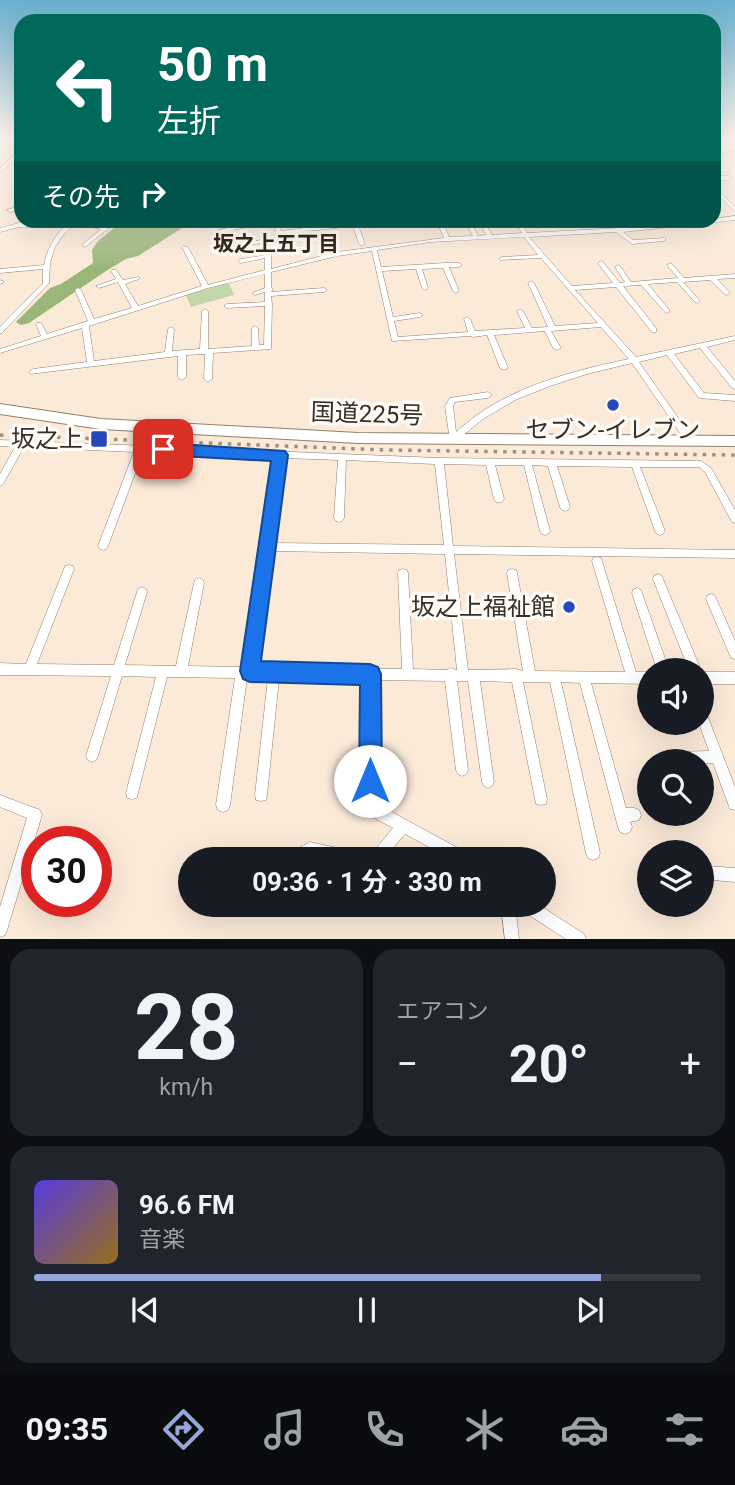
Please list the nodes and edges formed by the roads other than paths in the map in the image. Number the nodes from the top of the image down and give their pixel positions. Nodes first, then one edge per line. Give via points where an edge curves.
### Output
1 (721, 195) edge
2 (14, 209) edge
3 (10, 210) dead end
4 (735, 210) edge
5 (66, 228) edge
6 (106, 228) edge
7 (230, 228) edge
8 (276, 228) edge
9 (329, 228) edge
10 (356, 228) edge
11 (442, 228) edge
12 (471, 228) edge
13 (485, 228) edge
14 (521, 228) edge
15 (597, 228) edge
16 (649, 228) edge
17 (639, 229) joint
18 (617, 230) junction
19 (218, 231) dead end
20 (599, 231) junction
21 (524, 235) junction
22 (277, 236) junction
23 (476, 237) junction
24 (490, 237) junction
25 (447, 239) junction
26 (663, 239) dead end
27 (362, 244) dead end
28 (85, 245) dead end
29 (185, 247) dead end
30 (374, 248) junction
31 (223, 249) dead end
32 (268, 256) junction
33 (542, 256) junction
34 (502, 259) dead end
35 (241, 261) dead end
36 (601, 263) dead end
37 (445, 265) junction
38 (459, 265) dead end
39 (670, 265) dead end
40 (45, 267) junction
41 (418, 267) junction
42 (618, 267) dead end
43 (380, 269) junction
44 (270, 270) junction
45 (0, 271) edge
46 (114, 271) dead end
47 (735, 276) edge
48 (137, 278) dead end
49 (712, 278) junction
50 (681, 280) junction
51 (120, 282) junction
52 (643, 283) junction
53 (629, 284) junction
54 (616, 285) junction
55 (99, 286) dead end
56 (206, 287) junction
57 (425, 288) dead end
58 (531, 288) dead end
59 (571, 288) junction
60 (78, 290) dead end
61 (324, 290) dead end
62 (456, 291) dead end
63 (270, 292) junction
64 (255, 293) dead end
65 (727, 293) dead end
66 (697, 301) dead end
67 (269, 304) junction
68 (227, 306) dead end
69 (136, 308) junction
70 (520, 311) dead end
71 (667, 311) dead end
72 (205, 312) dead end
73 (419, 315) dead end
74 (0, 317) edge
75 (10, 319) junction
76 (391, 319) junction
77 (467, 319) dead end
78 (88, 323) junction
79 (39, 324) dead end
80 (603, 325) junction
81 (255, 328) dead end
82 (171, 329) dead end
83 (550, 329) junction
84 (654, 330) dead end
85 (0, 331) edge
86 (530, 331) junction
87 (490, 333) junction
88 (473, 335) junction
89 (44, 336) junction
90 (735, 338) edge
91 (702, 346) junction
92 (256, 348) junction
93 (557, 348) dead end
94 (0, 351) edge
95 (207, 352) junction
96 (182, 353) junction
97 (669, 353) junction
98 (168, 354) junction
99 (634, 360) junction
100 (91, 364) junction
101 (504, 368) dead end
102 (33, 372) dead end
103 (181, 377) dead end
104 (208, 379) dead end
105 (735, 386) edge
106 (488, 395) dead end
107 (735, 398) edge
108 (0, 409) edge
109 (453, 439) junction
110 (690, 441) junction
111 (735, 442) edge
112 (0, 443) edge
113 (21, 444) junction
114 (140, 448) junction
115 (280, 455) junction
116 (342, 458) junction
117 (439, 461) junction
118 (490, 462) junction
119 (527, 462) junction
120 (552, 463) junction
121 (635, 464) junction
122 (0, 482) edge
123 (499, 499) dead end
124 (565, 507) dead end
125 (339, 518) dead end
126 (735, 519) edge
127 (545, 531) dead end
128 (660, 531) dead end
129 (103, 546) dead end
130 (267, 547) junction
131 (451, 549) junction
132 (735, 554) edge
133 (597, 561) dead end
134 (69, 569) dead end
135 (404, 573) dead end
136 (512, 573) dead end
137 (658, 579) dead end
138 (200, 583) dead end
139 (142, 592) dead end
140 (637, 593) dead end
141 (711, 599) dead end
142 (735, 653) edge
143 (659, 658) edge
144 (690, 658) edge
145 (0, 668) edge
146 (29, 669) junction
147 (119, 671) junction
148 (163, 671) junction
149 (181, 671) junction
150 (246, 671) junction
151 (274, 672) junction
152 (370, 674) junction
153 (408, 674) junction
154 (462, 674) junction
155 (523, 676) junction
156 (554, 676) junction
157 (584, 677) junction
158 (632, 677) junction
159 (637, 677) edge
160 (714, 678) edge
161 (735, 678) edge
162 (709, 735) edge
163 (92, 756) dead end
164 (714, 757) edge
165 (717, 757) junction
166 (463, 771) dead end
167 (488, 782) dead end
168 (132, 793) dead end
169 (261, 795) dead end
170 (541, 799) dead end
171 (0, 801) edge
172 (735, 804) edge
173 (223, 805) dead end
174 (627, 819) dead end
175 (404, 826) junction
176 (386, 847) edge
177 (442, 847) edge
178 (593, 853) dead end
179 (714, 874) edge
180 (735, 875) edge
181 (509, 917) edge
182 (545, 917) edge
183 (0, 930) edge
184 (512, 939) edge
185 (579, 939) edge

1 - 4 street
2 - 3 street
5 - 40 street via 56,236
6 - 28 street
7 - 19 street
8 - 22 street
9 - 22 street
10 - 27 street
11 - 25 street
12 - 23 street
13 - 24 street
14 - 21 street
15 - 20 street
16 - 17 street
17 - 18 street
18 - 20 street
18 - 26 street via 632,242
20 - 21 street
21 - 24 street
21 - 33 street
22 - 31 street
22 - 32 street
23 - 24 street
23 - 25 street
25 - 30 street
29 - 56 street
30 - 43 street
30 - 44 street
32 - 35 street
32 - 44 street
33 - 34 street
33 - 59 street
36 - 54 street
37 - 38 street
37 - 41 street
37 - 62 street
39 - 50 street
40 - 45 street
40 - 75 street via 46,283
41 - 43 street
41 - 57 street
42 - 53 street
43 - 76 street
44 - 56 street
44 - 63 street
46 - 51 street
47 - 49 street
48 - 51 street
49 - 50 street
49 - 65 street
50 - 52 street
50 - 66 street
51 - 55 street
51 - 69 street
52 - 53 street
52 - 71 street
53 - 54 street
54 - 59 street
54 - 84 street
56 - 69 street
58 - 83 street
59 - 80 street
60 - 78 street
61 - 63 street
63 - 64 street
63 - 67 street
67 - 68 street
67 - 92 street via 268,347
69 - 78 street
70 - 86 street
72 - 95 street
73 - 76 street
74 - 75 street
75 - 85 street
76 - 88 street via 395,340
77 - 88 street
78 - 89 street
78 - 100 street
79 - 89 street
80 - 83 street
80 - 99 street
81 - 92 street
82 - 98 street
83 - 86 street
83 - 93 street
86 - 87 street
87 - 88 street
87 - 101 street
89 - 94 street
90 - 91 street
91 - 97 street
91 - 105 street
92 - 95 street
95 - 96 street
95 - 104 street
96 - 98 street
96 - 103 street
97 - 99 street
97 - 107 street via 702,396
98 - 100 street
99 - 109 street via 536,387
99 - 110 street
100 - 102 street
106 - 109 street via 453,400 449,405
108 - 109 highway, 国道225号 via 101,424
109 - 110 highway, 国道225号
110 - 111 highway, 国道225号
112 - 113 street
113 - 114 street
113 - 122 street
114 - 115 street
114 - 129 street
115 - 116 street
115 - 130 street
116 - 117 street
116 - 125 street
117 - 118 street
117 - 131 street
118 - 119 street
118 - 123 street
119 - 120 street
119 - 127 street
120 - 121 street
120 - 124 street
121 - 126 street via 701,464
121 - 128 street
130 - 131 street
130 - 150 street
131 - 132 street
131 - 154 street
133 - 158 street
134 - 146 street
135 - 153 street
136 - 155 street
137 - 144 street
138 - 149 street
139 - 147 street
140 - 143 street
141 - 142 street
145 - 146 street
146 - 147 street
147 - 148 street
147 - 163 street
148 - 149 street
148 - 168 street
149 - 150 street
150 - 151 street
150 - 173 street
151 - 152 street
151 - 169 street
152 - 153 street
152 - 175 street via 370,808
153 - 154 street
154 - 155 street
154 - 166 street
154 - 167 street
155 - 156 street
155 - 170 street
156 - 157 street
156 - 178 street
157 - 158 street
157 - 174 street
158 - 159 street
160 - 161 street
162 - 165 street
164 - 165 street
165 - 172 street
171 - 183 street via 35,815
175 - 176 street
175 - 177 street
179 - 180 street
181 - 184 street
182 - 185 street

